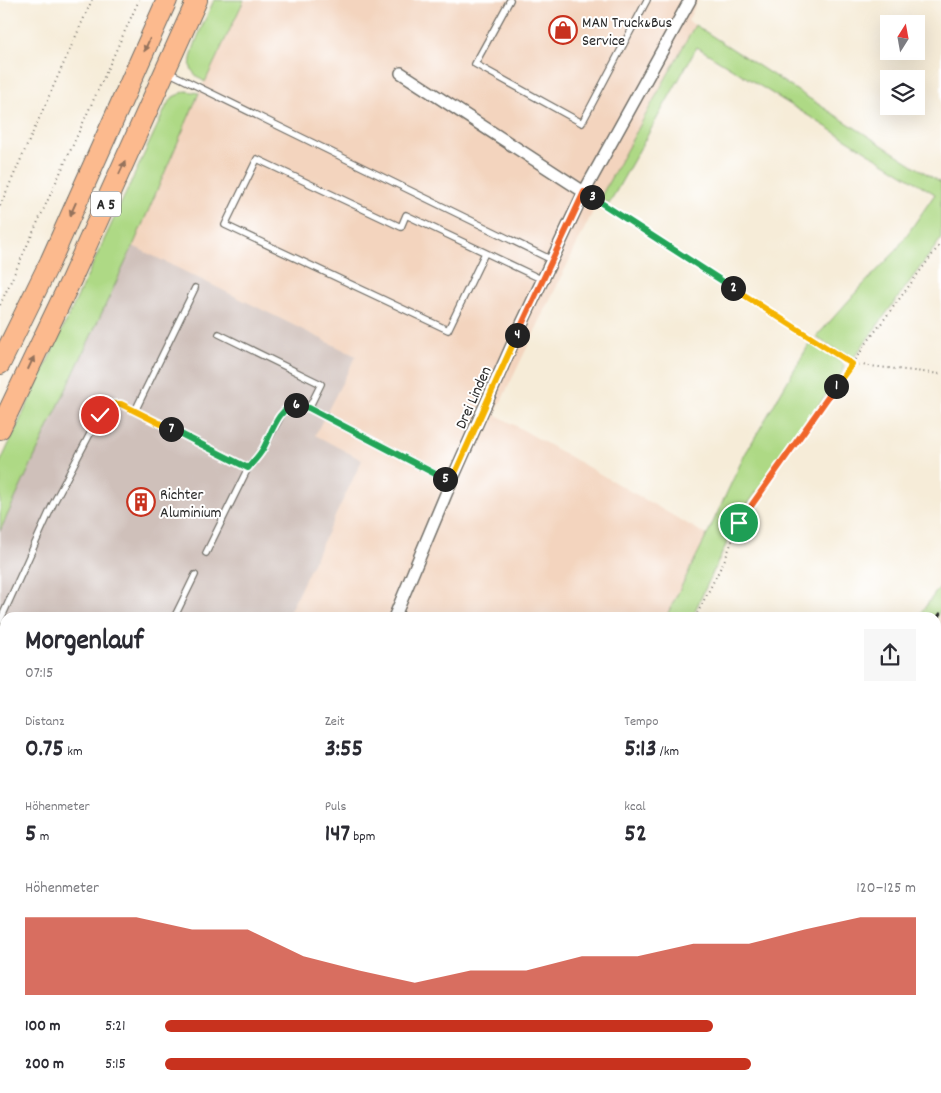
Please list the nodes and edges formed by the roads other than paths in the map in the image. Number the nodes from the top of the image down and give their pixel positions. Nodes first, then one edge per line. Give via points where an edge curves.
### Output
1 (167, 0) edge
2 (197, 0) edge
3 (510, 0) edge
4 (647, 0) edge
5 (690, 0) edge
6 (166, 71) junction
7 (401, 73) dead end
8 (584, 192) junction
9 (484, 253) junction
10 (552, 260) junction
11 (543, 280) junction
12 (195, 288) dead end
13 (219, 334) dead end
14 (0, 364) edge
15 (309, 408) junction
16 (135, 411) junction
17 (0, 429) edge
18 (248, 468) junction
19 (451, 482) junction
20 (206, 553) dead end
21 (195, 575) dead end
22 (4, 612) edge
23 (177, 612) edge
24 (397, 612) edge

1 -> 14 highway, A 5 via 50,262
2 - 6 highway, A 5
3 - 4 lane via 475,64 582,123
5 - 8 street, Drei Linden
6 - 10 lane
17 -> 6 highway, A 5
7 - 8 street
8 - 10 street, Drei Linden
9 - 9 lane via 406,215 401,227 257,159 225,225 448,330
9 - 11 lane
10 - 11 street, Drei Linden
11 - 19 street, Drei Linden
12 - 16 lane
13 - 15 lane via 321,384
15 - 18 lane via 290,406 283,412 262,451
15 - 19 lane
16 - 18 lane
16 - 22 lane via 121,404 111,404 100,415 53,504
18 - 20 lane
19 - 24 street, Drei Linden
21 - 23 lane

